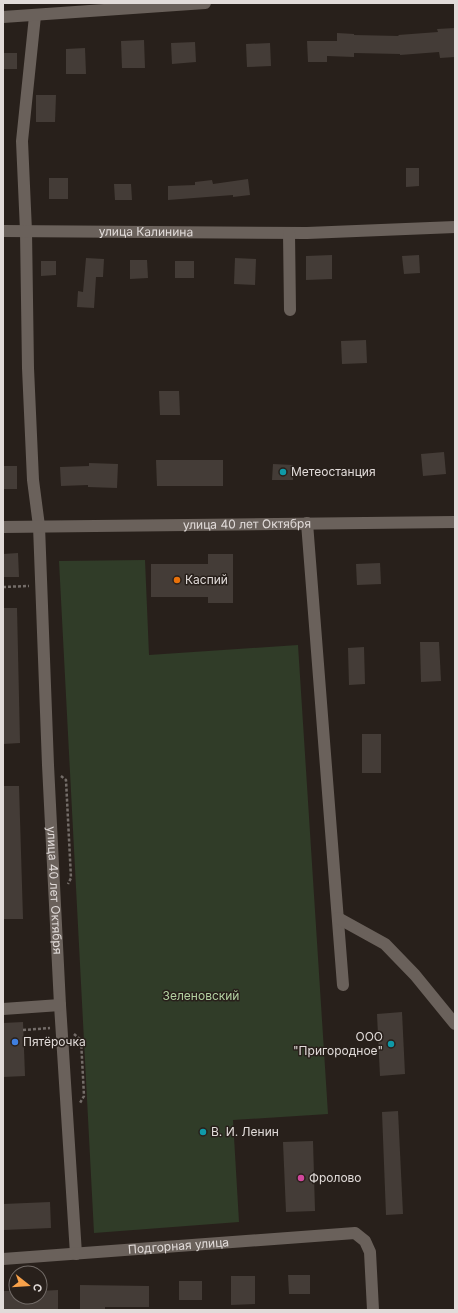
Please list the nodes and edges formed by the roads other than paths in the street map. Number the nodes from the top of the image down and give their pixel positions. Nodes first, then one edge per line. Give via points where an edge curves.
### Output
1 (205, 3) edge
2 (35, 16) junction
3 (3, 17) edge
4 (455, 228) edge
5 (3, 231) edge
6 (26, 231) junction
7 (289, 233) junction
8 (290, 310) dead end
9 (455, 522) edge
10 (307, 523) junction
11 (39, 526) junction
12 (3, 527) edge
13 (338, 918) junction
14 (343, 985) dead end
15 (60, 1005) junction
16 (3, 1009) edge
17 (455, 1024) edge
18 (76, 1254) junction
19 (3, 1259) edge
20 (373, 1310) edge

1 - 2 street
2 - 3 street
2 - 6 street via 22,141
4 - 7 street, улица Калинина
5 - 6 street, улица Калинина
6 - 7 street, улица Калинина
6 - 11 street via 28,368 33,480
7 - 8 street
9 - 10 street, улица 40 лет Октября
10 - 11 street, улица 40 лет Октября
10 - 13 street
11 - 12 street, улица 40 лет Октября
11 - 15 street, улица 40 лет Октября
13 - 14 street
13 - 17 street via 385,944 415,975
15 - 16 street
15 - 18 street, улица 40 лет Октября
18 - 19 street, Подгорная улица
18 - 20 street, Подгорная улица via 355,1233 366,1241 370,1252

